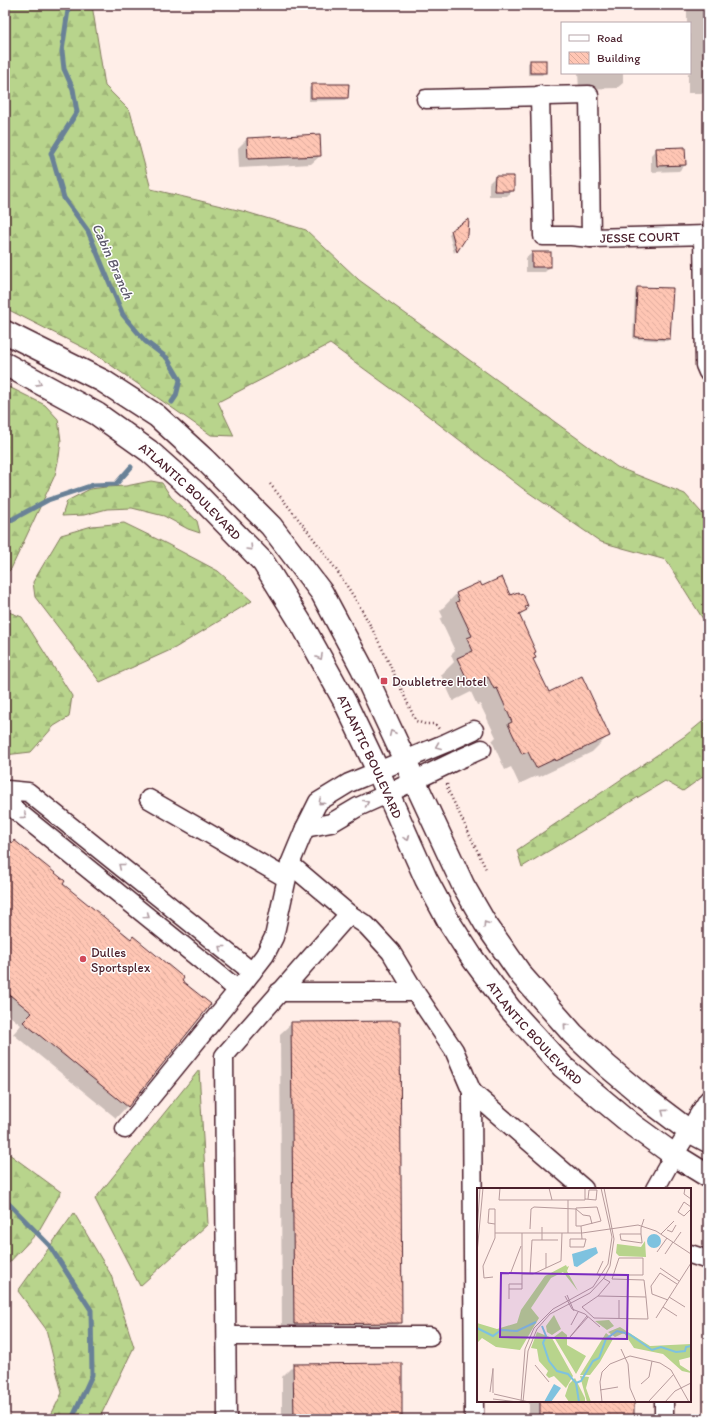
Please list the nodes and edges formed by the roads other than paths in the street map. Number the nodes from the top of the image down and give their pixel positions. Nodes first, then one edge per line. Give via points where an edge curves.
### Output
1 (540, 95) junction
2 (426, 99) dead end
3 (705, 235) edge
4 (591, 238) junction
5 (706, 325) edge
6 (5, 332) edge
7 (5, 364) edge
8 (708, 372) edge
9 (474, 730) dead end
10 (482, 749) dead end
11 (404, 760) junction
12 (378, 771) junction
13 (414, 781) junction
14 (387, 794) junction
15 (149, 799) dead end
16 (305, 828) junction
17 (288, 871) junction
18 (349, 914) junction
19 (252, 972) junction
20 (238, 990) junction
21 (279, 992) junction
22 (415, 992) junction
23 (472, 1092) junction
24 (708, 1100) edge
25 (125, 1129) dead end
26 (699, 1136) edge
27 (674, 1155) junction
28 (708, 1176) edge
29 (583, 1188) edge
30 (656, 1188) edge
31 (691, 1254) edge
32 (708, 1260) edge
33 (227, 1336) junction
34 (430, 1336) dead end
35 (664, 1402) edge
36 (227, 1419) edge
37 (474, 1419) edge
38 (664, 1419) edge

1 - 2 street
1 - 4 street, JESSE COURT via 542,236
1 - 4 street via 589,95
3 - 4 street, JESSE COURT
3 - 5 street
5 - 8 street via 705,365
11 -> 6 main road, ATLANTIC BOULEVARD via 362,668 322,593 271,526 158,417 103,381
7 -> 12 main road, ATLANTIC BOULEVARD via 97,414 149,451 195,492 263,562 342,695
9 -> 11 street
10 - 13 street
11 - 12 street
11 - 13 main road, ATLANTIC BOULEVARD
12 - 14 main road, ATLANTIC BOULEVARD
12 -> 16 street via 348,784 318,802
13 - 14 street
26 -> 13 main road, ATLANTIC BOULEVARD via 644,1097 607,1066 573,1034 522,976 485,924 463,885
16 -> 14 street via 331,822
14 -> 27 main road, ATLANTIC BOULEVARD via 449,922 510,1009 563,1067 615,1112
15 - 17 street
16 - 17 street
17 - 18 street
17 - 19 street via 274,937
18 - 21 street
18 - 22 street via 366,925 391,952
19 - 20 street
19 -> 20 street via 28,792 7,790 13,808
20 - 25 street
21 - 22 street
21 - 33 street via 224,1056
22 - 23 street via 454,1050
23 - 29 street
23 - 37 street
24 - 26 street
26 - 27 street
27 - 28 main road, ATLANTIC BOULEVARD
27 - 30 street
31 - 32 street
33 - 34 street
33 - 36 street
35 - 38 street

